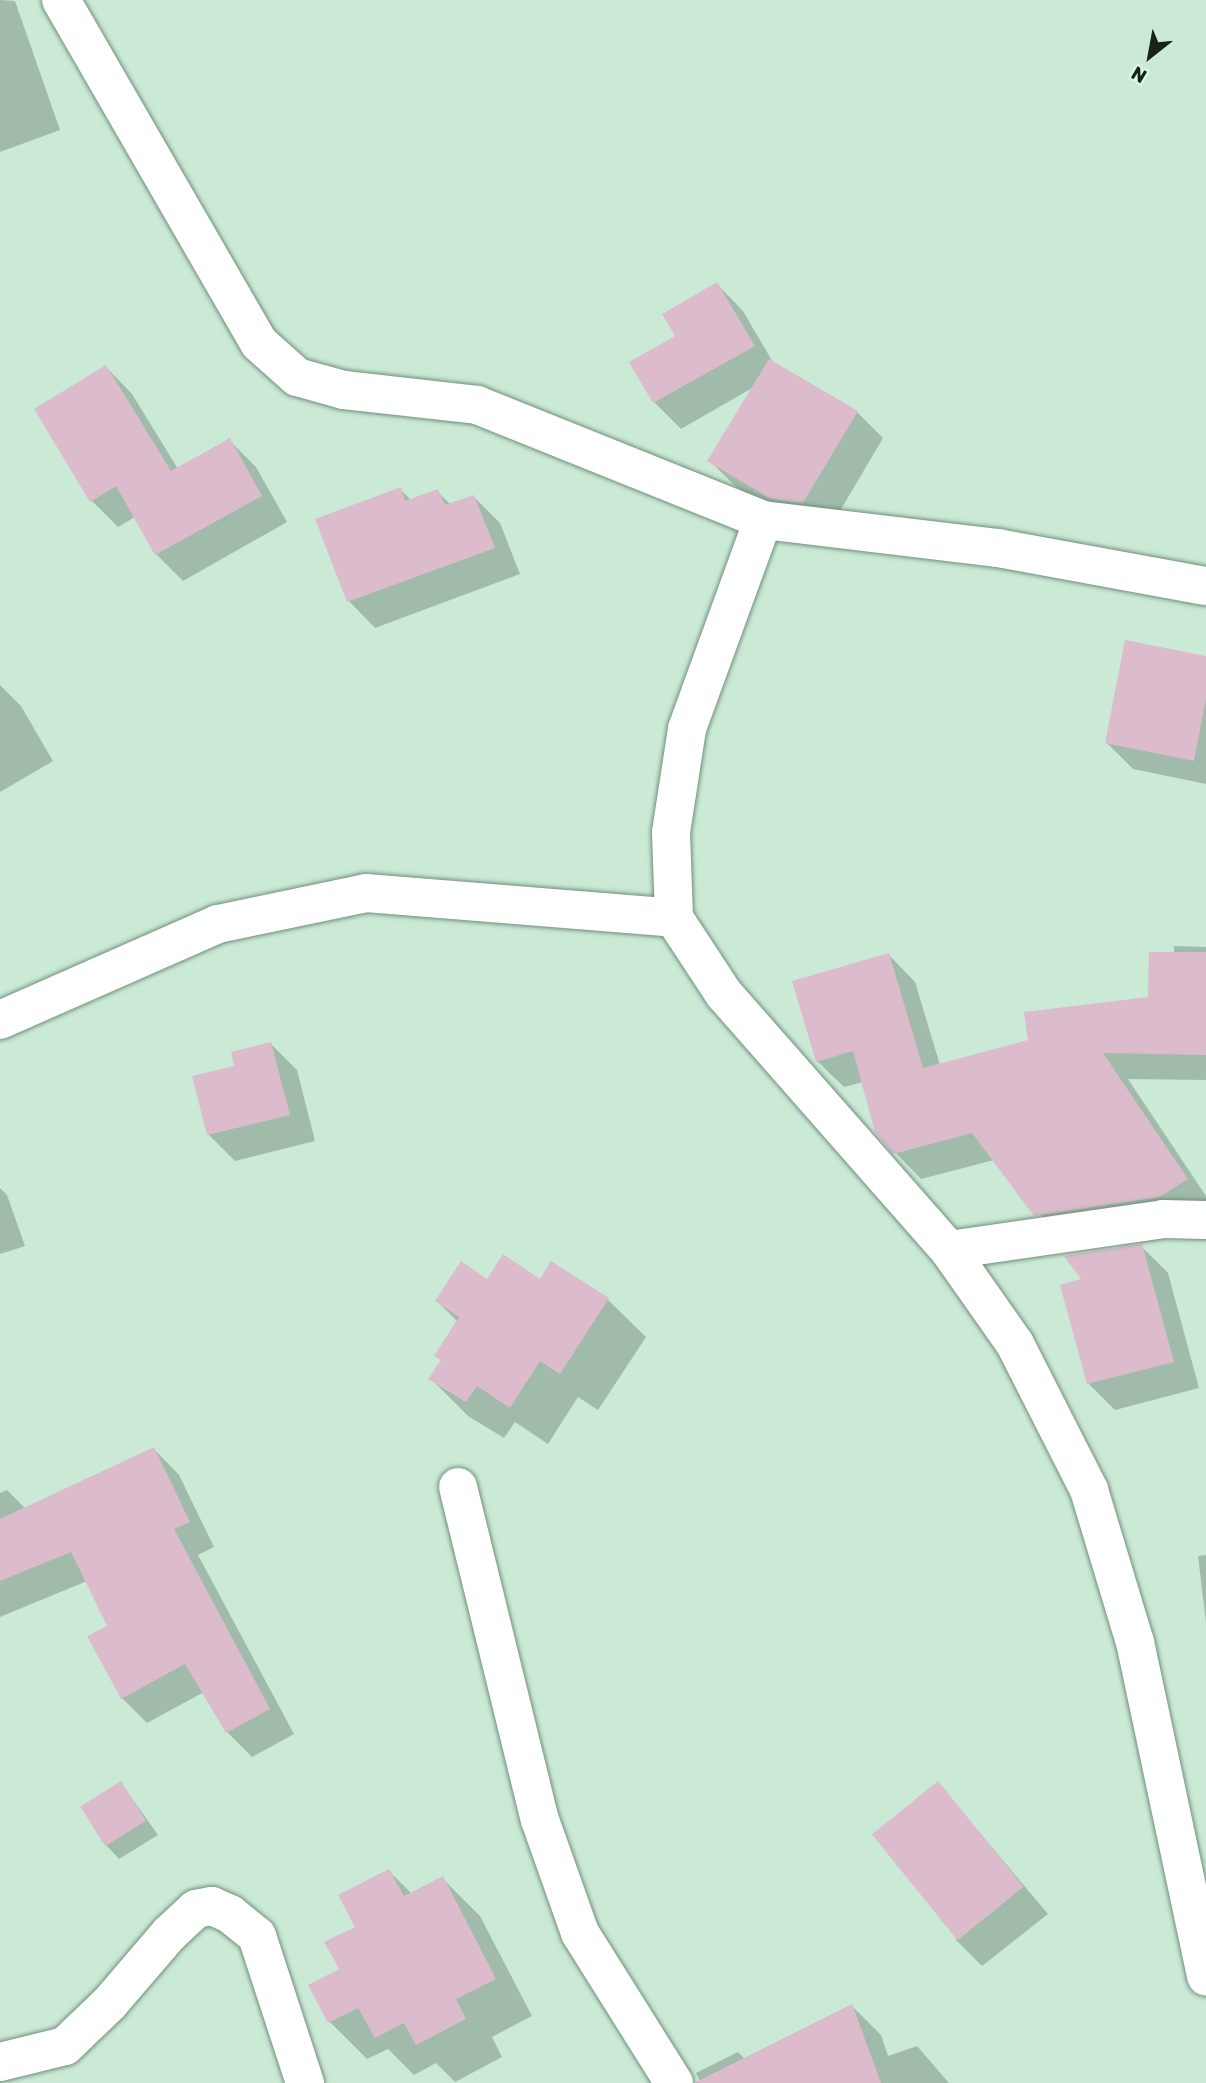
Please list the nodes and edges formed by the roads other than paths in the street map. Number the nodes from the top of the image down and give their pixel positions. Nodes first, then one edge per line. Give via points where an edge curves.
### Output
1 (61, 0) edge
2 (763, 520) junction
3 (1206, 586) edge
4 (674, 918) junction
5 (0, 1020) edge
6 (1206, 1220) edge
7 (949, 1250) junction
8 (458, 1487) dead end
9 (1206, 1977) edge
10 (0, 2062) edge
11 (304, 2083) edge
12 (674, 2083) edge

1 - 2 street via 259,343 297,377 344,390 477,405
2 - 3 street via 998,548
2 - 4 street via 687,729 671,832
4 - 5 street via 366,893 218,924
4 - 7 street via 724,994
6 - 7 street via 1163,1219
7 - 9 street via 1015,1344 1089,1490 1135,1642
8 - 12 street via 540,1820 580,1933
10 - 11 street via 65,2046 109,2004 169,1934 196,1909 212,1906 257,1936

